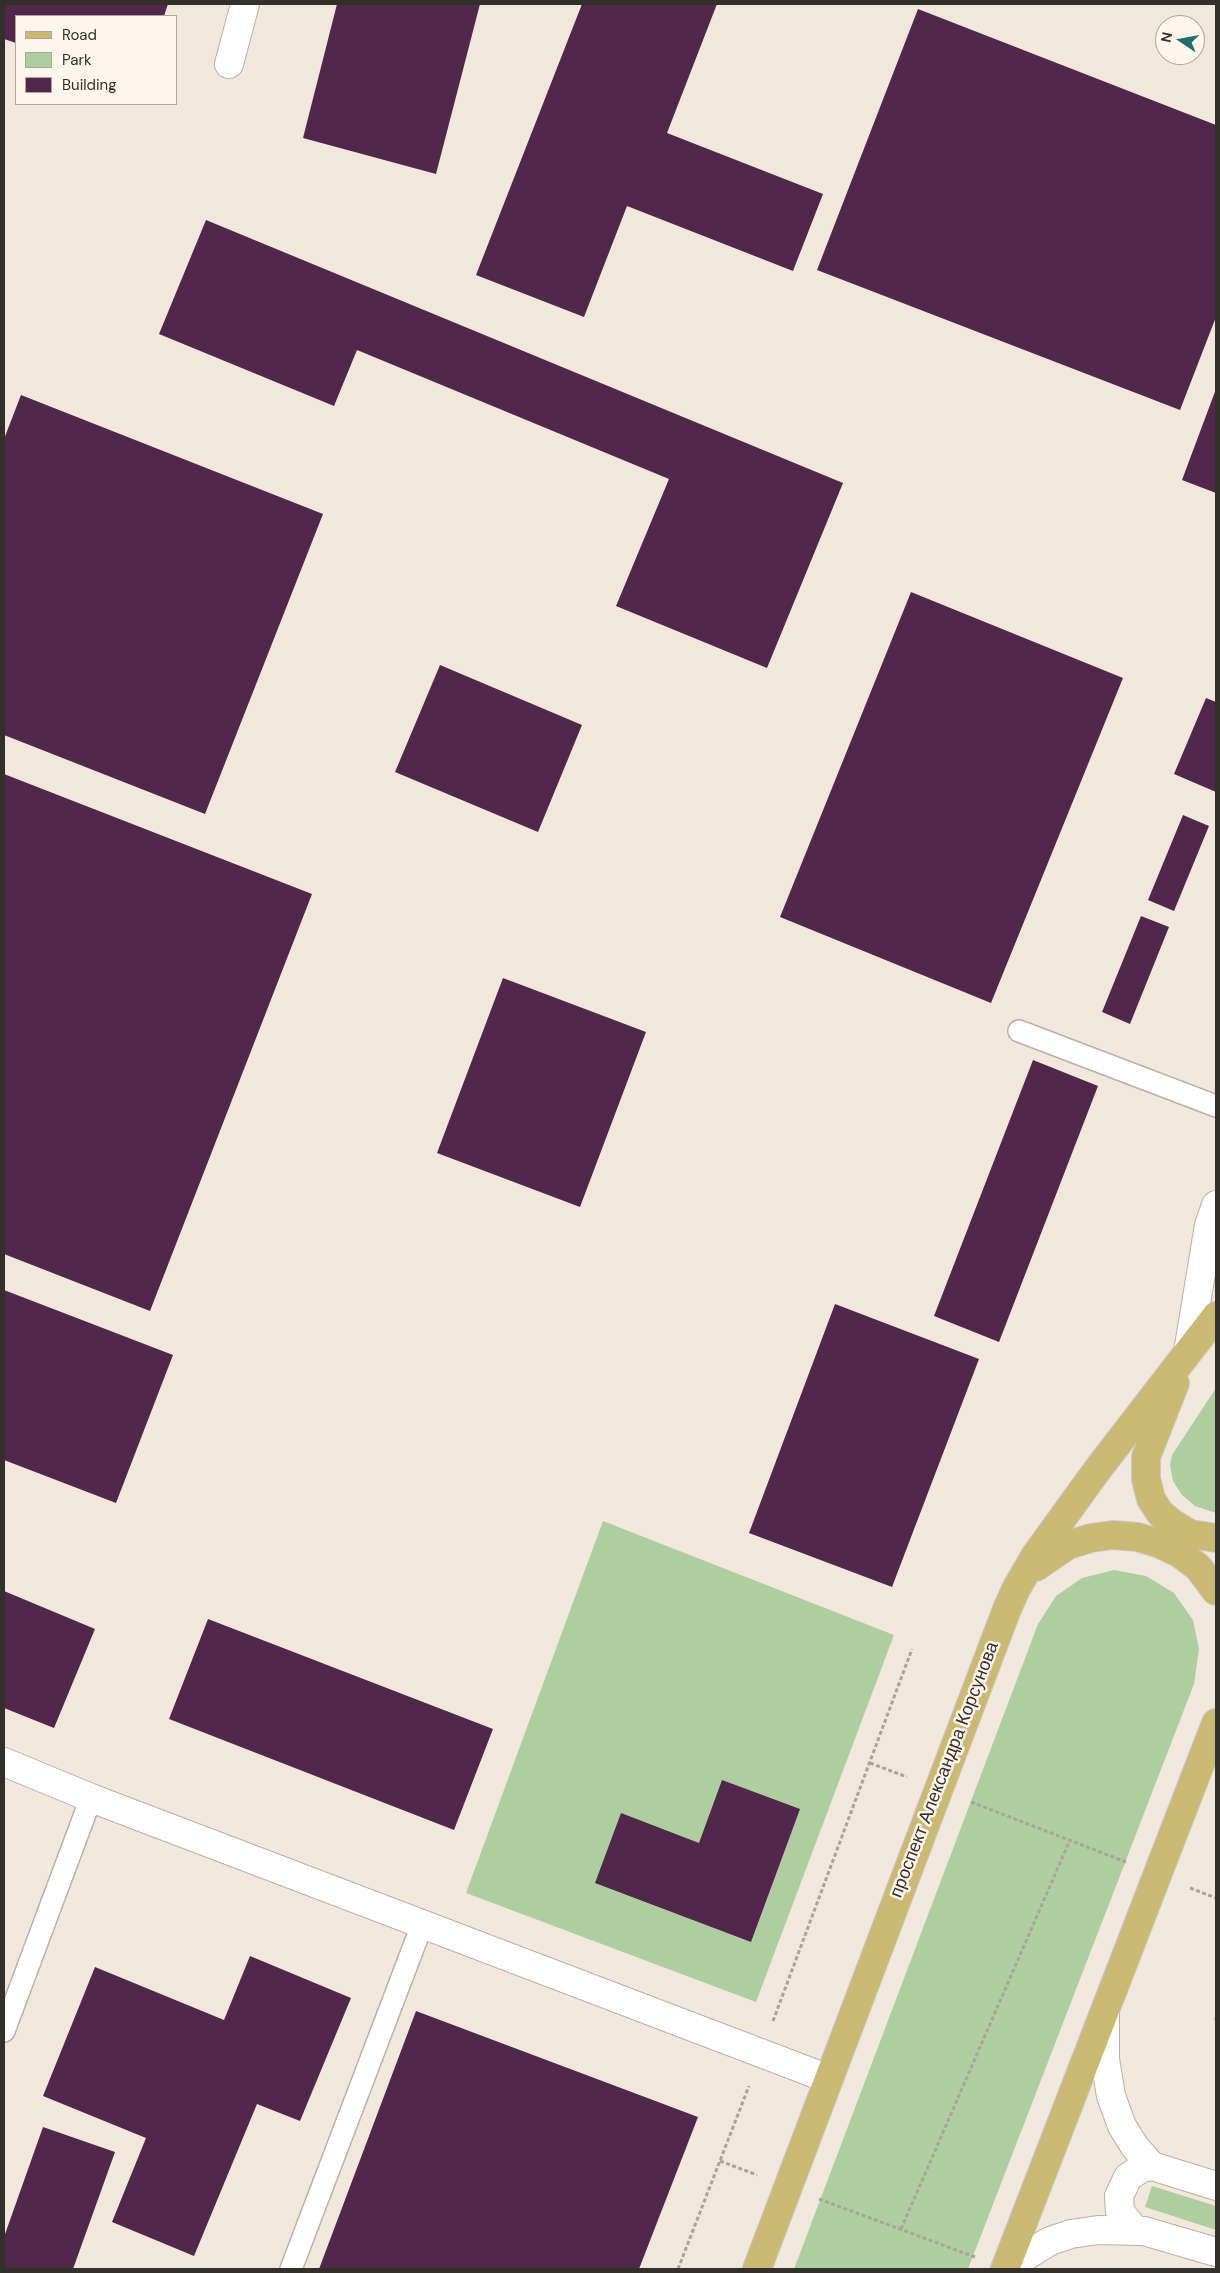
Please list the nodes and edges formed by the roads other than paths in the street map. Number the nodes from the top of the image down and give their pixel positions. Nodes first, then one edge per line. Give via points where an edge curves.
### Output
1 (245, 4) edge
2 (229, 64) dead end
3 (1019, 1031) dead end
4 (1216, 1106) edge
5 (1216, 1205) edge
6 (1216, 1316) edge
7 (1188, 1352) junction
8 (1216, 1538) edge
9 (1016, 1589) junction
10 (1216, 1591) edge
11 (1216, 1723) edge
12 (4, 1762) edge
13 (91, 1798) junction
14 (422, 1925) junction
15 (1105, 2011) junction
16 (4, 2031) edge
17 (828, 2079) junction
18 (1152, 2166) junction
19 (1216, 2186) edge
20 (1134, 2230) junction
21 (1216, 2252) edge
22 (290, 2269) edge
23 (757, 2269) edge
24 (1005, 2269) edge

1 - 2 street
3 - 4 lane
5 - 7 street via 1209,1225
6 - 7 main road, проспект Александра Корсунова
7 - 8 main road via 1146,1457 1146,1479 1151,1499 1160,1513 1190,1534
7 - 9 main road, проспект Александра Корсунова via 1041,1548
9 - 10 main road via 1030,1572 1068,1545 1113,1535 1158,1542 1198,1568
9 - 17 main road, проспект Александра Корсунова
11 - 15 main road
12 - 13 street
13 - 14 street
13 - 16 lane
14 - 17 street
14 - 22 lane
15 - 18 street via 1105,2059 1111,2096 1122,2126
15 - 24 main road
17 - 23 main road, проспект Александра Корсунова
18 - 19 street
18 - 20 street via 1128,2177 1119,2196 1120,2212
20 - 21 street
20 - 24 street via 1071,2234 1044,2244

